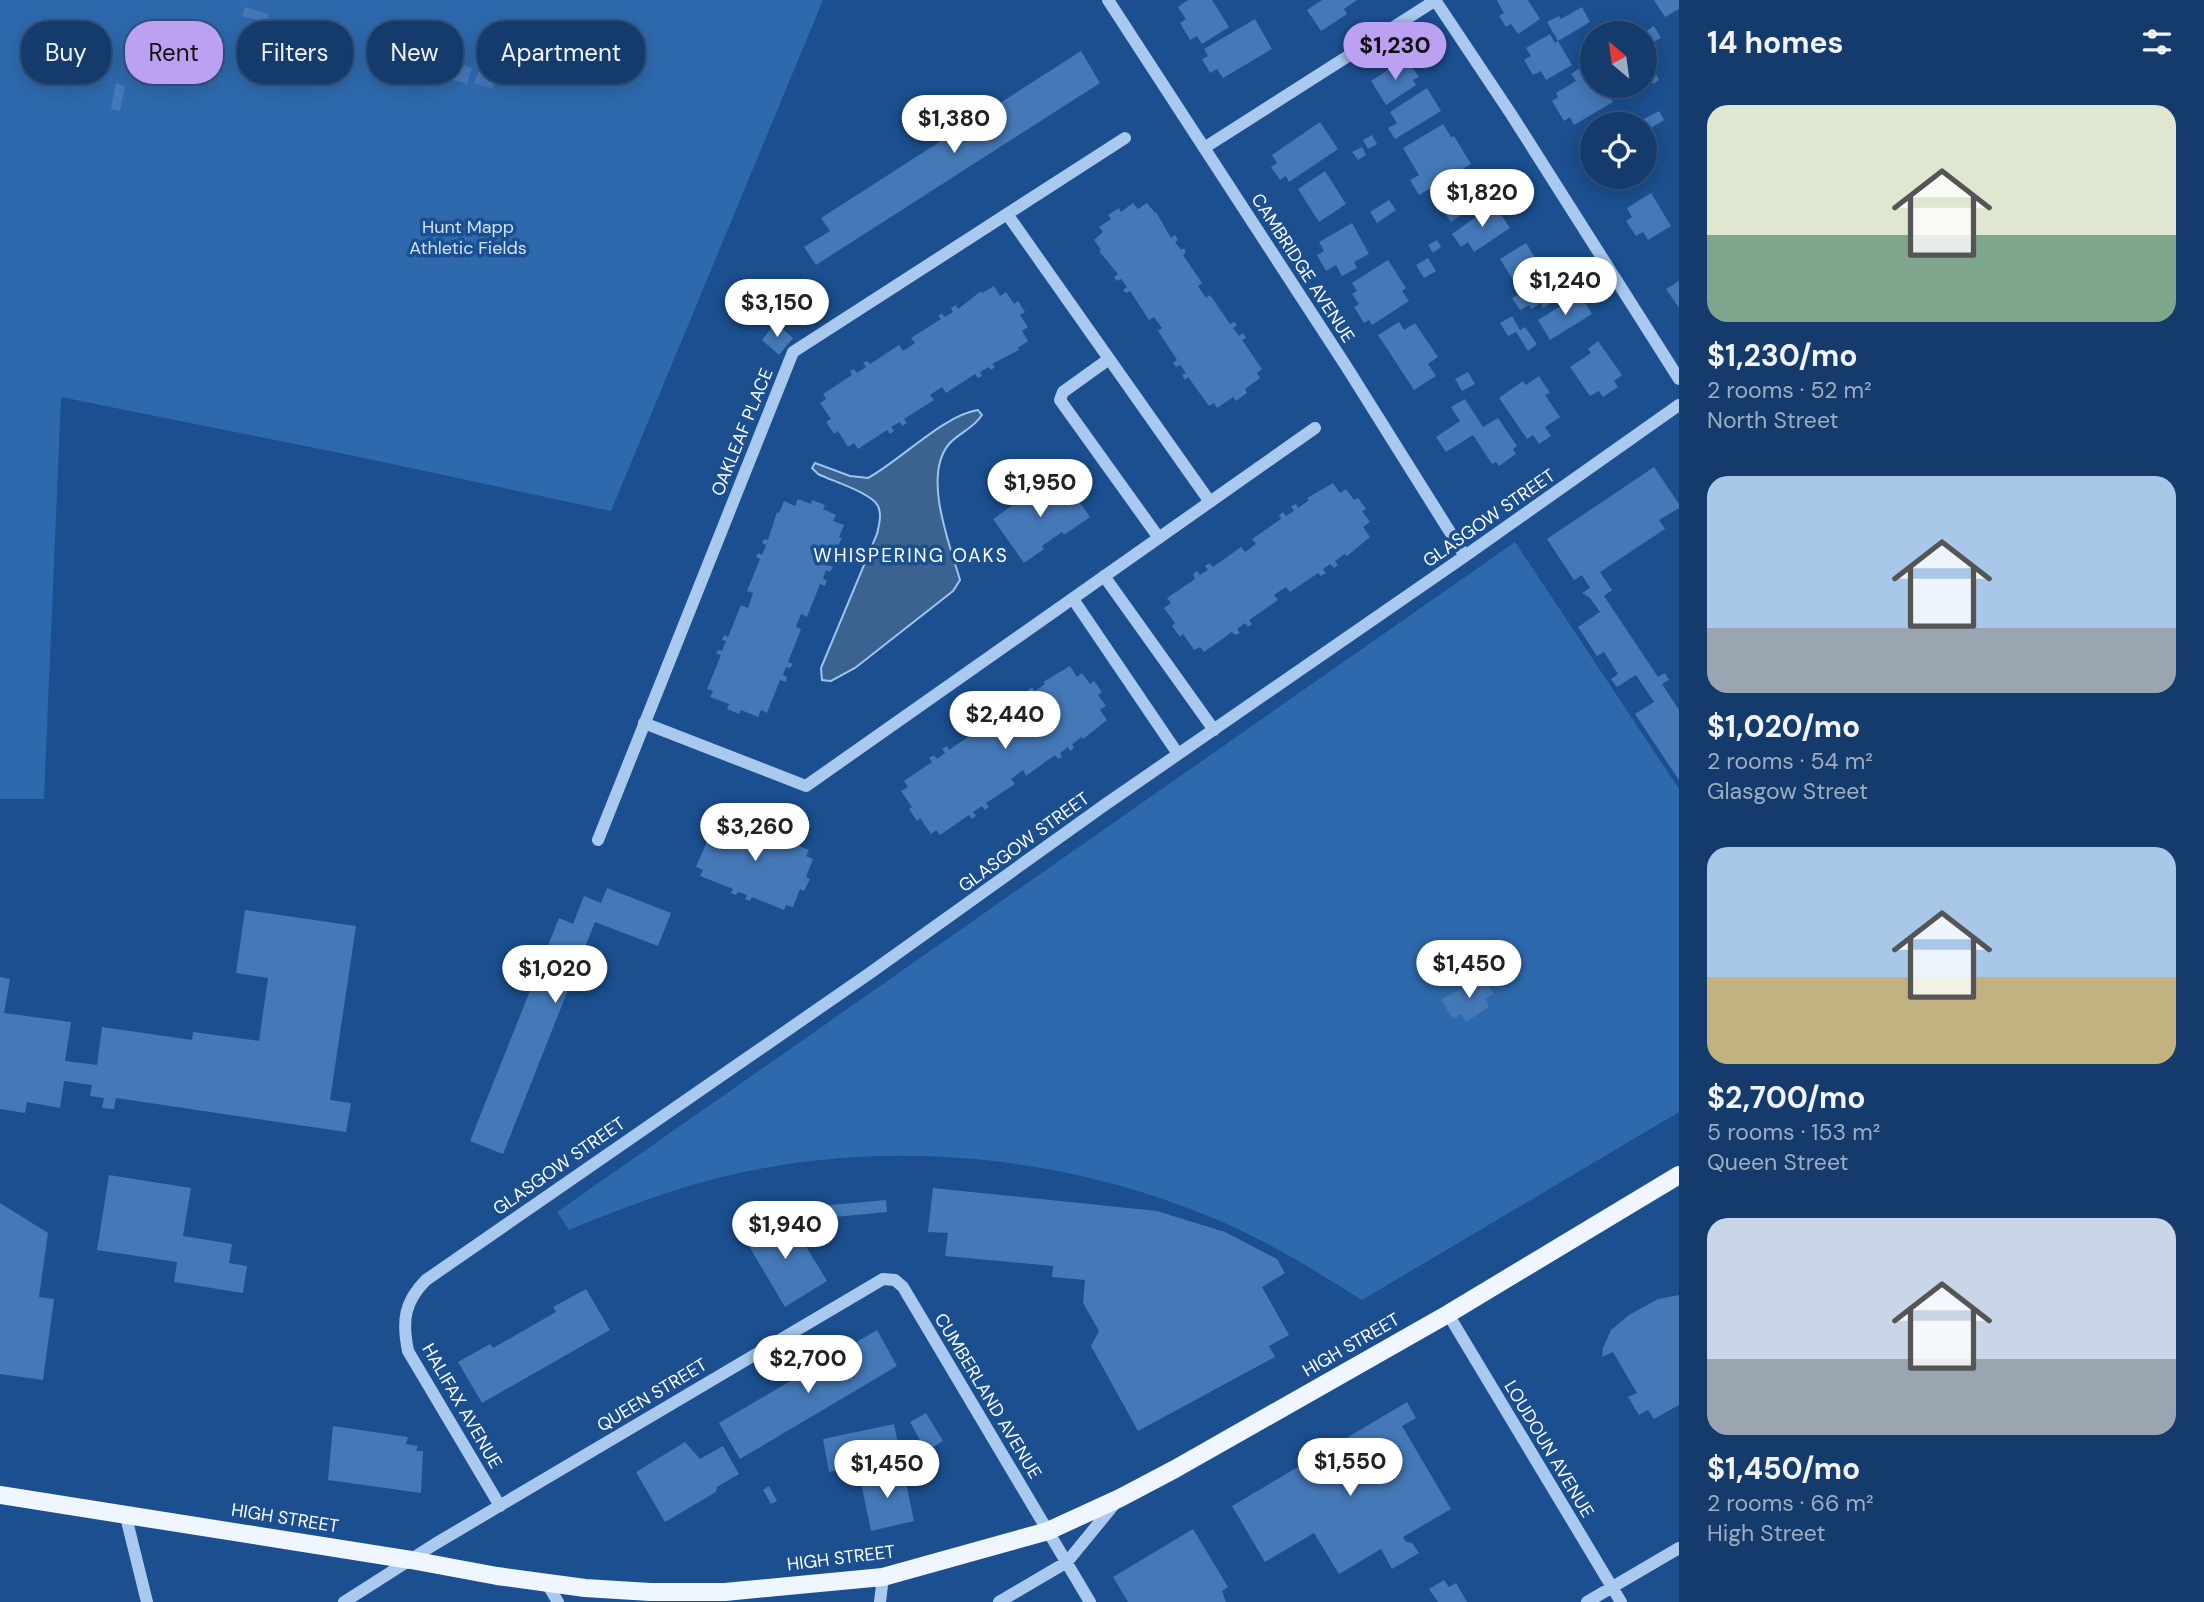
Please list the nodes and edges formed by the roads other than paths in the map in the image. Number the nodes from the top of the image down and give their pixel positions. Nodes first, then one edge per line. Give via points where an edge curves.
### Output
1 (1108, 0) edge
2 (1436, 0) edge
3 (1125, 138) dead end
4 (1204, 148) junction
5 (1007, 214) junction
6 (1110, 359) junction
7 (1679, 379) edge
8 (1679, 405) edge
9 (1315, 428) dead end
10 (1210, 502) junction
11 (1159, 538) junction
12 (1465, 556) junction
13 (1104, 576) junction
14 (1073, 599) junction
15 (645, 723) junction
16 (1214, 730) junction
17 (1178, 754) junction
18 (598, 840) dead end
19 (1679, 1175) edge
20 (1448, 1314) junction
21 (822, 1315) joint
22 (405, 1319) joint
23 (0, 1495) edge
24 (1120, 1498) junction
25 (500, 1506) junction
26 (125, 1513) junction
27 (1048, 1531) junction
28 (1679, 1548) edge
29 (411, 1560) junction
30 (1067, 1562) junction
31 (883, 1577) junction
32 (546, 1582) junction
33 (1612, 1587) junction
34 (147, 1602) edge
35 (344, 1602) edge
36 (558, 1602) edge
37 (880, 1602) edge
38 (999, 1602) edge
39 (1090, 1602) edge
40 (1587, 1602) edge
41 (1621, 1602) edge

1 - 4 street, CAMBRIDGE AVENUE
2 - 4 street
2 - 7 street
3 - 5 street, OAKLEAF PLACE
4 - 12 street, CAMBRIDGE AVENUE
5 - 6 street
5 - 15 street, OAKLEAF PLACE via 793,352
6 - 10 street
6 - 11 street via 1063,391 1060,400
8 - 12 street, GLASGOW STREET
9 - 10 street
10 - 11 street
11 - 13 street
12 - 16 street, GLASGOW STREET
13 - 14 street
13 - 16 street
14 - 15 street via 806,786
14 - 17 street
15 - 18 street, OAKLEAF PLACE
16 - 17 street, GLASGOW STREET
17 - 22 street, GLASGOW STREET via 426,1280 413,1293
19 - 20 main road, HIGH STREET
20 - 24 main road, HIGH STREET
20 - 33 street, LOUDOUN AVENUE
21 - 25 street, QUEEN STREET
21 - 27 street, CUMBERLAND AVENUE via 883,1279 895,1280 903,1287
22 - 25 street, HALIFAX AVENUE via 408,1351
23 - 26 main road, HIGH STREET
24 - 27 main road, HIGH STREET
24 - 30 street
25 - 29 street, QUEEN STREET
26 - 29 main road, HIGH STREET
26 - 34 street
27 - 30 street, CUMBERLAND AVENUE
27 - 31 main road, HIGH STREET
28 - 33 street
29 - 32 main road, HIGH STREET
29 - 35 street, QUEEN STREET
30 - 38 street
30 - 39 street, CUMBERLAND AVENUE
31 - 32 main road, HIGH STREET via 713,1592 650,1592
31 - 37 street
32 - 36 street
33 - 40 street
33 - 41 street, LOUDOUN AVENUE

